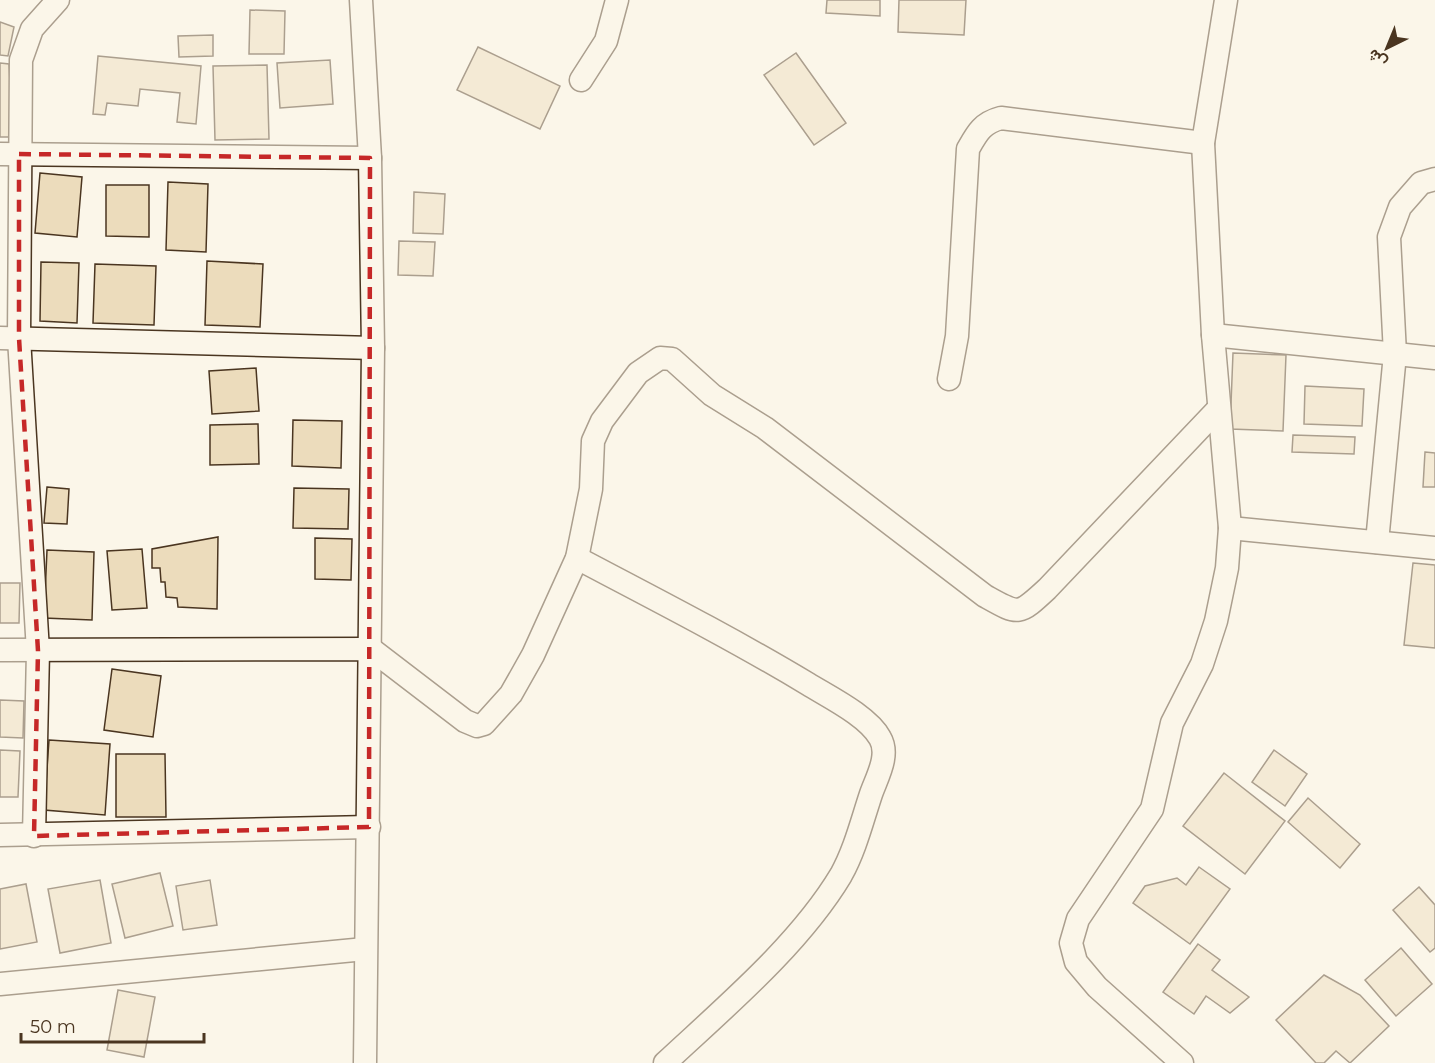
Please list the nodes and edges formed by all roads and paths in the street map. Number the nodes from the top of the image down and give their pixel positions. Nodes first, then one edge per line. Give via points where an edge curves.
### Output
1 (58, 0) edge
2 (361, 0) edge
3 (617, 0) edge
4 (1226, 0) edge
5 (581, 80) dead end
6 (1203, 143) junction
7 (9, 154) edge
8 (370, 158) junction
9 (1435, 179) edge
10 (1213, 335) junction
11 (9, 338) edge
12 (373, 348) junction
13 (1395, 354) junction
14 (1435, 358) edge
15 (949, 379) dead end
16 (1219, 408) junction
17 (1230, 528) junction
18 (1377, 542) junction
19 (1435, 548) edge
20 (577, 558) junction
21 (371, 649) junction
22 (0, 650) edge
23 (38, 651) junction
24 (369, 827) junction
25 (0, 835) edge
26 (34, 836) junction
27 (365, 949) junction
28 (0, 984) edge
29 (365, 1063) edge
30 (665, 1063) edge
31 (1182, 1063) edge

1 - 7 street via 32,28 21,60
2 - 8 street
3 - 5 street via 606,41
4 - 6 street
6 - 10 street
6 - 15 street via 1001,118 979,130 968,149 960,301
7 - 8 street
7 - 11 street
8 - 12 street
9 - 13 street via 1421,183 1400,207 1389,237
10 - 13 street
10 - 16 street
11 - 12 street
11 - 23 street
12 - 21 street
13 - 14 street
13 - 18 street
16 - 17 street
16 - 20 street via 1047,589 1025,609 1011,610 985,596 765,428 712,395 672,359 660,358 638,373 602,421 593,441 591,489
17 - 18 street
17 - 31 street via 1216,621 1202,664 1172,723 1152,809 1078,919 1071,943 1076,962 1097,987
18 - 19 street
20 - 21 street via 533,655 511,694 484,724 477,726 465,721
20 - 30 street via 732,639 853,711 884,746 883,761 842,874 818,908 753,981
21 - 23 street
21 - 24 street
22 - 23 street
23 - 26 street
24 - 26 street
24 - 27 street
25 - 26 street
27 - 28 street
27 - 29 street

